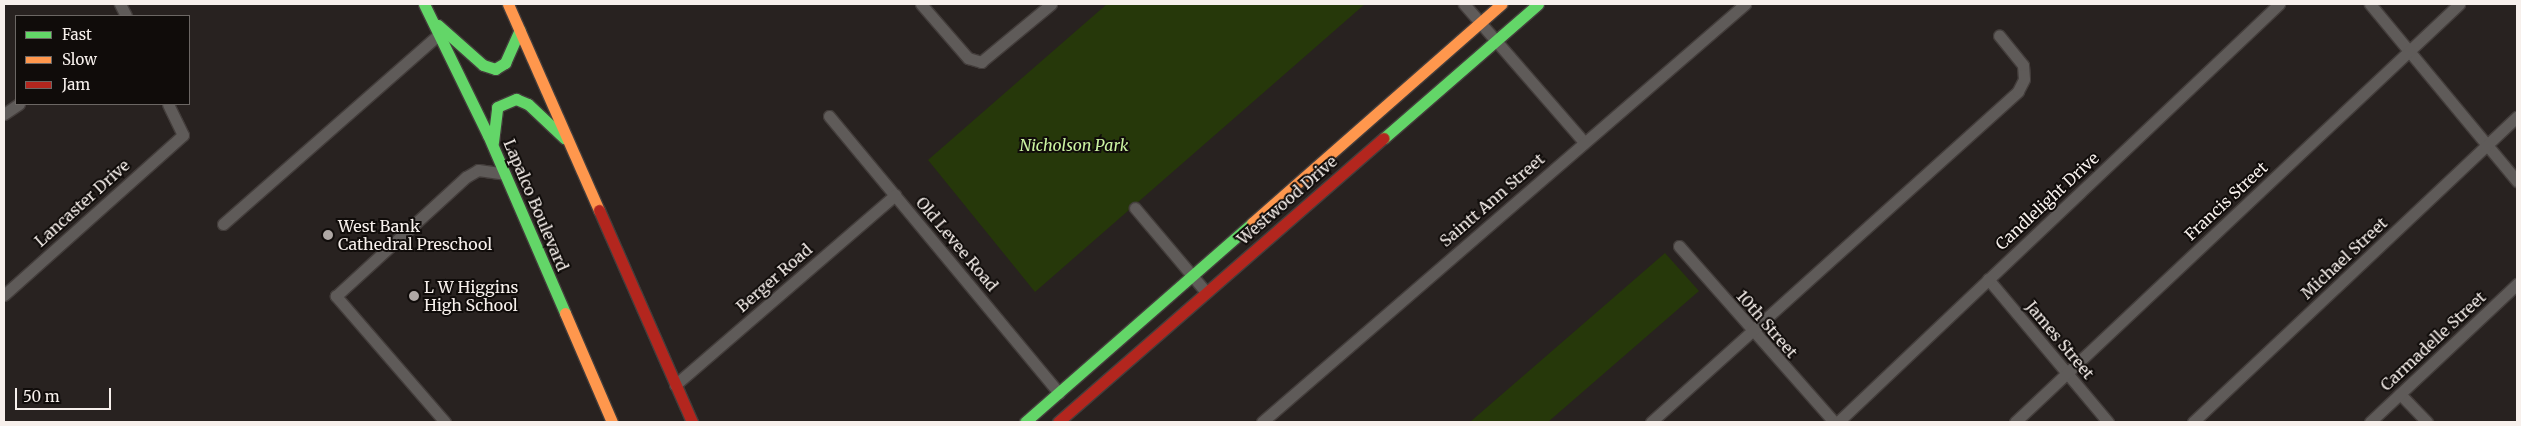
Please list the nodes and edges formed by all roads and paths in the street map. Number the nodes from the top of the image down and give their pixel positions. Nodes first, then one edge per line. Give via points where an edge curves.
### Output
1 (424, 4) edge
2 (508, 4) edge
3 (921, 4) edge
4 (1051, 4) edge
5 (1464, 4) edge
6 (1501, 4) edge
7 (1538, 4) edge
8 (1746, 4) edge
9 (2279, 4) edge
10 (2370, 4) edge
11 (2458, 4) edge
12 (432, 19) junction
13 (1480, 22) junction
14 (520, 30) junction
15 (438, 34) junction
16 (1999, 35) dead end
17 (1496, 41) junction
18 (2409, 50) junction
19 (18, 105) edge
20 (168, 105) edge
21 (4, 114) edge
22 (829, 116) dead end
23 (2517, 117) edge
24 (1584, 142) junction
25 (569, 143) junction
26 (2487, 145) junction
27 (493, 148) junction
28 (505, 174) junction
29 (2517, 181) edge
30 (895, 195) junction
31 (1135, 208) dead end
32 (223, 224) dead end
33 (1679, 246) dead end
34 (1191, 274) junction
35 (1988, 279) junction
36 (2517, 284) edge
37 (1206, 292) junction
38 (4, 295) edge
39 (1751, 331) junction
40 (2067, 374) junction
41 (675, 385) junction
42 (1058, 393) junction
43 (2400, 394) junction
44 (445, 422) edge
45 (612, 422) edge
46 (692, 422) edge
47 (1025, 422) edge
48 (1058, 422) edge
49 (1262, 422) edge
50 (1651, 422) edge
51 (1834, 422) edge
52 (1838, 422) edge
53 (2015, 422) edge
54 (2108, 422) edge
55 (2193, 422) edge
56 (2370, 422) edge
57 (2426, 422) edge

1 - 12 street, Lapalco Boulevard
2 - 14 street
3 - 4 street via 968,58 981,62
5 - 13 street
6 - 13 street, Westwood Drive
7 - 17 street, Westwood Drive
8 - 24 street, Saintt Ann Street
9 - 35 street, Candlelight Drive
10 - 18 street
11 - 18 street, Francis Street
12 - 14 street via 483,65 495,69 505,63
12 - 15 street, Lapalco Boulevard
13 - 17 street
13 - 34 street, Westwood Drive
14 - 25 street
15 - 27 street, Lapalco Boulevard
15 - 32 street
16 - 39 street via 2023,65 2024,79 2018,91
17 - 24 street
17 - 37 street, Westwood Drive
18 - 26 street
18 - 40 street, Francis Street
19 - 21 street
20 - 38 street, Lancaster Drive via 182,135
22 - 30 street, Old Levee Road
23 - 26 street, Michael Street
24 - 49 street, Saintt Ann Street
25 - 27 street via 528,104 516,99 497,107 493,119
25 - 41 street
26 - 29 street
26 - 55 street, Michael Street
27 - 28 street, Lapalco Boulevard
28 - 44 street via 478,170 466,177 336,296
28 - 45 street, Lapalco Boulevard
30 - 41 street, Berger Road
30 - 42 street, Old Levee Road
31 - 34 street
33 - 39 street, 10th Street
34 - 37 street
34 - 42 street, Westwood Drive
35 - 40 street, James Street
35 - 52 street, Candlelight Drive
36 - 43 street, Carmadelle Street
37 - 48 street, Westwood Drive
39 - 50 street
39 - 51 street, 10th Street
40 - 53 street, Francis Street
40 - 54 street, James Street
41 - 46 street
42 - 47 street, Westwood Drive
43 - 56 street, Carmadelle Street
43 - 57 street

